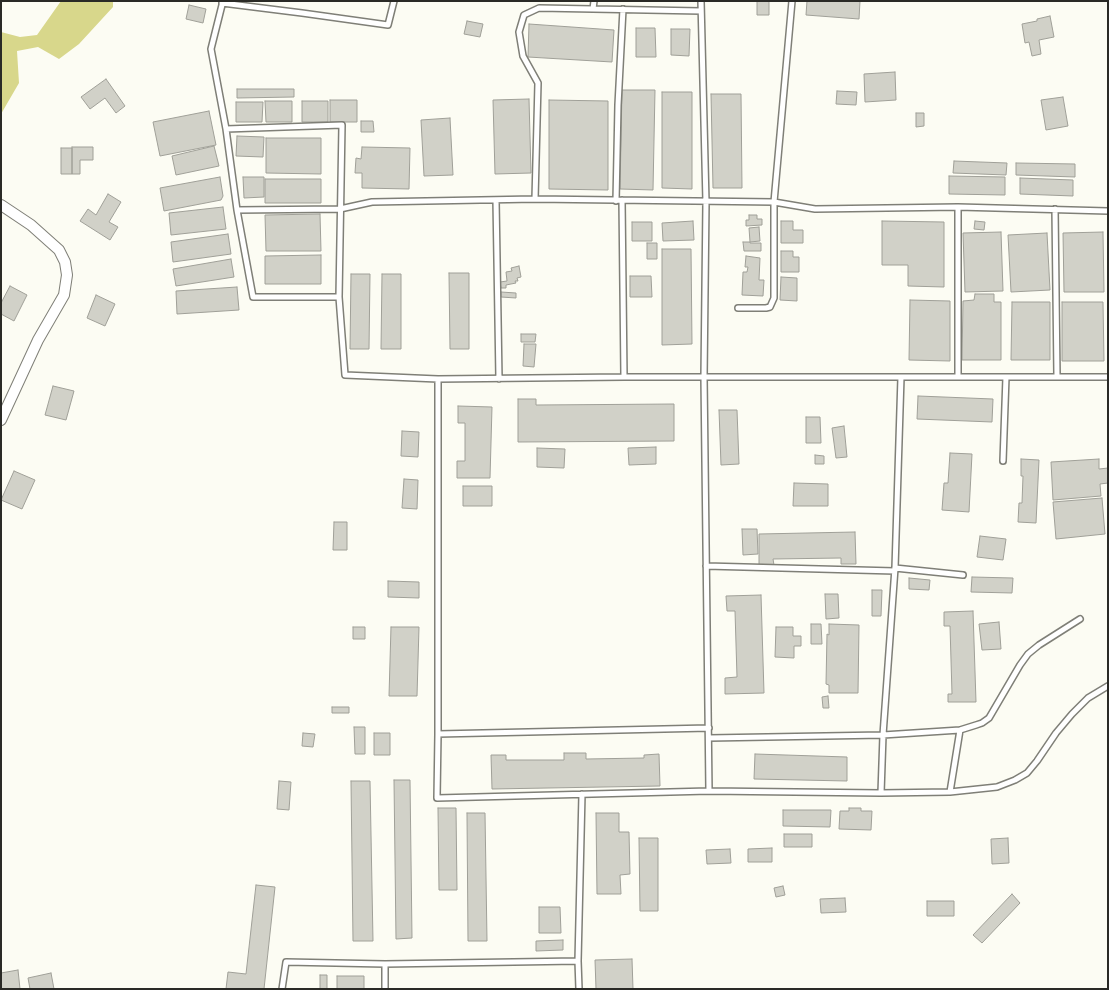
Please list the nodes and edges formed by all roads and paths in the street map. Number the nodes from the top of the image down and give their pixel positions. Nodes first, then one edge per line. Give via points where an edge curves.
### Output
1 (394, 1) edge
2 (594, 1) edge
3 (701, 1) edge
4 (792, 1) edge
5 (223, 2) edge
6 (593, 9) junction
7 (624, 9) junction
8 (701, 11) junction
9 (226, 129) junction
10 (496, 200) junction
11 (535, 200) junction
12 (622, 200) junction
13 (616, 201) junction
14 (706, 202) junction
15 (774, 202) junction
16 (1, 205) edge
17 (958, 207) junction
18 (1055, 209) junction
19 (238, 210) junction
20 (340, 210) junction
21 (1108, 211) edge
22 (339, 297) junction
23 (738, 308) dead end
24 (958, 376) junction
25 (1057, 376) junction
26 (624, 377) junction
27 (704, 377) junction
28 (901, 377) junction
29 (1006, 377) junction
30 (1108, 377) edge
31 (438, 379) junction
32 (499, 379) junction
33 (1, 420) edge
34 (1003, 461) dead end
35 (706, 566) junction
36 (895, 569) junction
37 (963, 575) dead end
38 (1080, 619) dead end
39 (1108, 686) edge
40 (709, 728) junction
41 (960, 730) junction
42 (438, 734) junction
43 (884, 735) junction
44 (709, 738) junction
45 (709, 790) junction
46 (950, 792) junction
47 (881, 793) junction
48 (582, 794) junction
49 (578, 961) junction
50 (385, 964) junction
51 (282, 989) edge
52 (385, 989) edge
53 (579, 989) edge

1 - 5 lane via 388,25
2 - 6 lane
3 - 8 lane
4 - 15 lane
5 - 9 lane via 211,49
6 - 7 lane
6 - 11 lane via 540,8 524,15 519,32 523,56 538,84
7 - 8 lane
7 - 13 lane
8 - 14 lane
9 - 19 lane
9 - 20 lane via 342,124
10 - 11 lane
10 - 20 lane via 372,202
10 - 32 lane
11 - 13 lane
12 - 13 lane
12 - 14 lane
12 - 26 lane
14 - 15 lane
14 - 27 lane
15 - 17 lane via 815,209
15 - 23 lane via 774,298 766,308
16 - 33 street via 31,225 59,250 67,275 64,295 38,340
17 - 18 lane
17 - 24 lane
18 - 21 lane
18 - 25 lane
19 - 20 lane
19 - 22 lane via 252,297
20 - 22 lane
22 - 31 lane via 345,375
24 - 28 lane
24 - 29 lane
25 - 29 lane
25 - 30 lane
26 - 27 lane
26 - 32 lane
27 - 28 lane
27 - 35 lane
28 - 36 lane
29 - 34 lane
31 - 32 lane
31 - 42 lane
35 - 36 lane
35 - 40 lane
36 - 37 lane
36 - 43 lane
38 - 41 lane via 1028,654 989,718
39 - 46 lane via 1076,709 1030,770 1021,777 997,787
40 - 42 lane
40 - 44 lane
41 - 43 lane
41 - 46 lane
42 - 48 lane via 436,798
43 - 44 lane
43 - 47 lane
44 - 45 lane
45 - 47 lane
45 - 48 lane
46 - 47 lane
48 - 49 lane
49 - 50 lane
49 - 53 lane
50 - 51 lane via 286,962
50 - 52 lane

